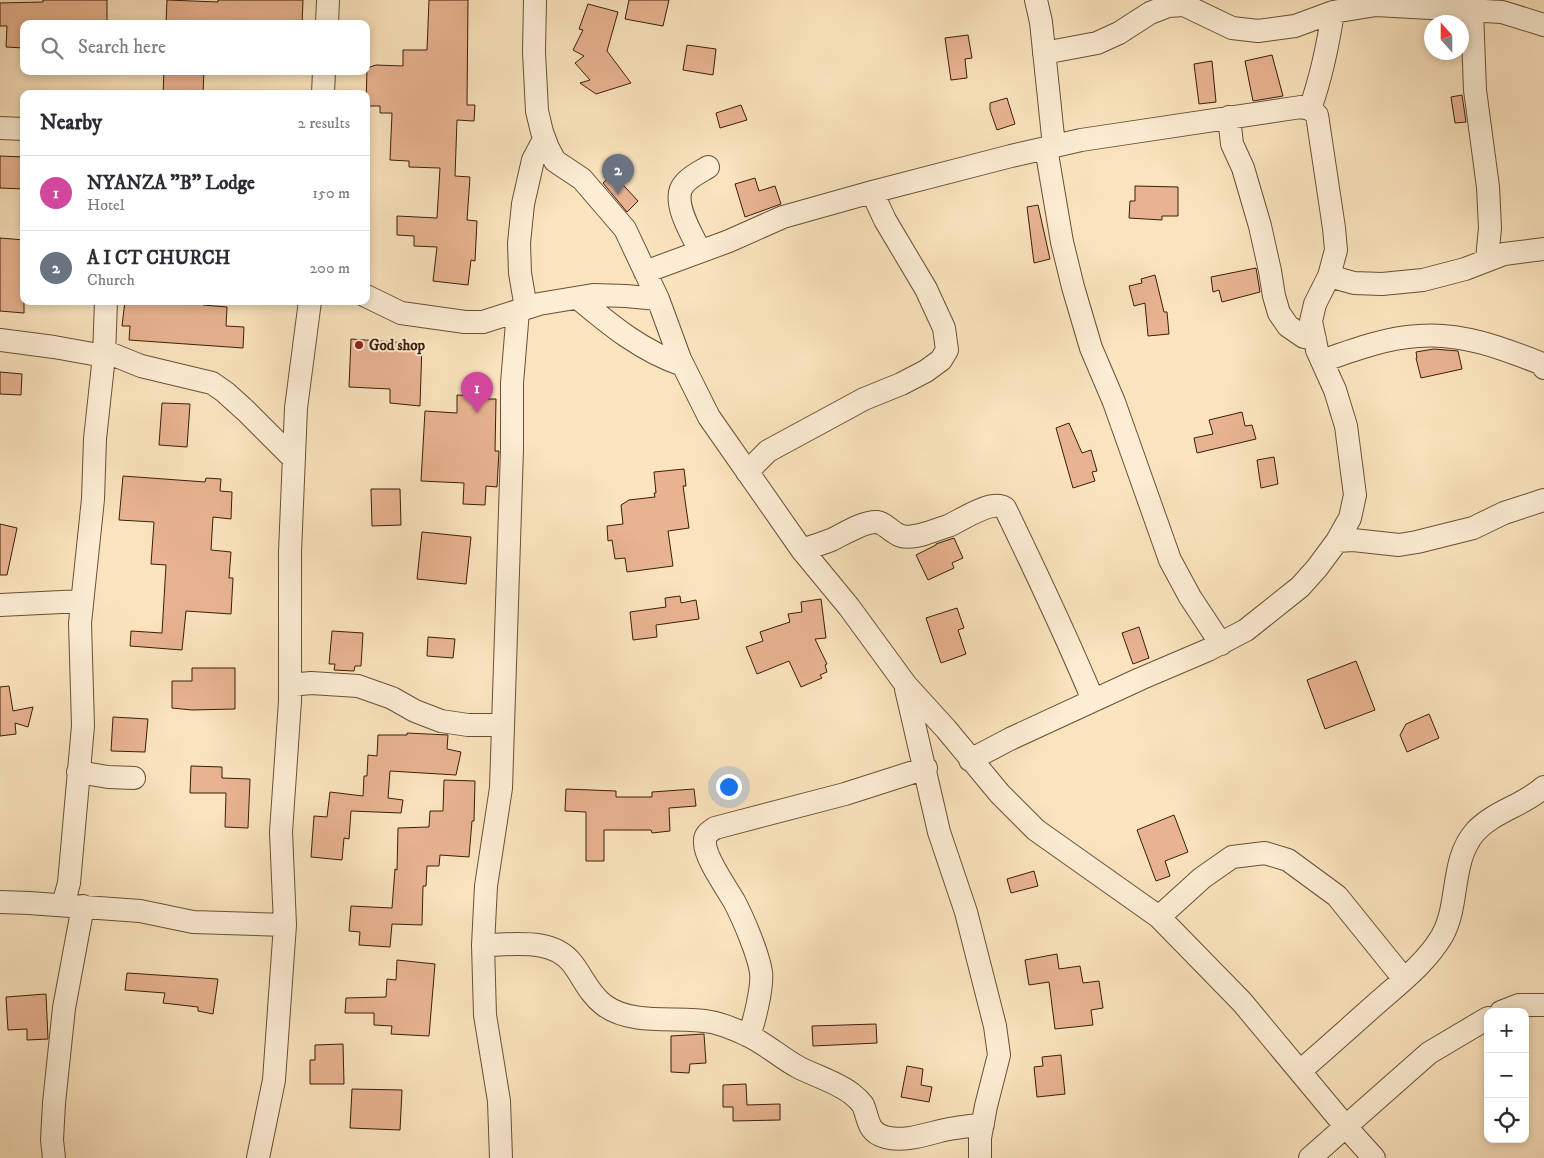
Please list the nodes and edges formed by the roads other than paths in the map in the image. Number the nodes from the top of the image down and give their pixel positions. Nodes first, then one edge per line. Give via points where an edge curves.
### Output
1 (328, 0) edge
2 (535, 0) edge
3 (1036, 0) edge
4 (1462, 7) edge
5 (1319, 11) edge
6 (327, 20) edge
7 (1544, 25) edge
8 (1044, 53) junction
9 (324, 75) edge
10 (323, 90) edge
11 (1310, 109) junction
12 (1229, 117) junction
13 (0, 128) edge
14 (20, 129) edge
15 (544, 139) junction
16 (1050, 147) junction
17 (708, 167) dead end
18 (872, 192) junction
19 (1544, 249) edge
20 (700, 251) junction
21 (1487, 259) junction
22 (645, 272) junction
23 (1329, 276) junction
24 (370, 298) edge
25 (578, 298) junction
26 (658, 299) junction
27 (106, 305) edge
28 (309, 305) edge
29 (522, 310) junction
30 (1315, 339) junction
31 (0, 340) edge
32 (104, 354) junction
33 (1322, 360) junction
34 (683, 365) junction
35 (1544, 368) edge
36 (294, 459) junction
37 (747, 472) junction
38 (1544, 500) edge
39 (1337, 541) junction
40 (802, 550) junction
41 (82, 600) junction
42 (0, 605) edge
43 (1221, 644) junction
44 (290, 685) junction
45 (906, 685) junction
46 (1093, 700) junction
47 (503, 725) junction
48 (970, 760) junction
49 (926, 768) junction
50 (78, 772) junction
51 (134, 778) dead end
52 (1544, 787) edge
53 (0, 902) edge
54 (73, 906) junction
55 (1158, 916) junction
56 (285, 926) junction
57 (483, 945) junction
58 (1404, 979) junction
59 (1544, 1005) edge
60 (1511, 1008) edge
61 (1484, 1020) edge
62 (749, 1036) junction
63 (1300, 1071) junction
64 (982, 1124) junction
65 (1346, 1127) junction
66 (54, 1158) edge
67 (258, 1158) edge
68 (501, 1158) edge
69 (980, 1158) edge
70 (1310, 1158) edge
71 (1374, 1158) edge

1 - 6 street
2 - 15 street via 537,111
3 - 8 street
4 - 5 street via 1376,5
4 - 7 street via 1502,12
4 - 21 street via 1488,187 1490,228
5 - 8 street via 1295,26 1258,31 1232,28 1184,5 1168,6 1097,43
5 - 11 street via 1330,34
8 - 16 street
9 - 10 street
11 - 12 street via 1301,107
11 - 23 street via 1317,115 1334,228 1336,250
12 - 16 street
12 - 30 street via 1232,144 1260,226 1279,313 1288,326 1304,337
13 - 14 street
15 - 22 street via 556,161 582,180 625,229
15 - 29 street via 533,160 523,204 519,244
16 - 18 street
16 - 43 street via 1070,278 1092,348 1170,560
17 - 20 street via 684,183 679,193 688,227
18 - 20 street via 783,218
18 - 37 street via 926,289 944,328 947,350 941,360 926,371 864,399 768,450
19 - 21 street
20 - 22 street
21 - 23 street via 1465,269 1422,280 1354,283
22 - 26 street
23 - 30 street via 1315,304 1311,321
24 - 29 street via 401,313 465,322 483,322
25 - 26 street via 593,295
25 - 29 street
25 - 34 street via 648,350
26 - 34 street
27 - 32 street
28 - 36 street via 296,408
29 - 47 street via 512,383
30 - 33 street
31 - 32 street
32 - 36 street via 212,383 246,411
32 - 41 street
33 - 35 street via 1363,346 1428,336 1455,337 1494,346
33 - 39 street via 1346,426 1355,495 1350,518
34 - 37 street via 709,417
36 - 44 street
37 - 40 street
38 - 39 street via 1504,513 1473,528 1417,542
39 - 43 street via 1300,587 1246,630
40 - 45 street
40 - 46 street via 865,524 878,522 898,536 922,535 994,505 1005,508
41 - 42 street
41 - 50 street via 83,726
43 - 46 street
44 - 47 street via 358,686 441,721
44 - 56 street via 281,832
45 - 48 street
45 - 49 street
46 - 48 street
47 - 57 street via 501,788 486,886
48 - 55 street via 1036,830
49 - 62 street via 844,794 715,828 706,834 704,844 735,902 761,973
49 - 64 street via 939,832 966,912 998,1045 999,1055
50 - 51 street
50 - 54 street via 69,883
52 - 58 street via 1494,816 1464,846 1443,934 1429,955
53 - 54 street
54 - 56 street via 140,911 193,922
54 - 66 street via 54,1102
55 - 58 street via 1202,878 1232,858 1265,853 1288,860 1336,896
55 - 63 street via 1242,1002
56 - 67 street via 274,1080
57 - 62 street via 533,944 559,951 572,962 585,985 604,1005 623,1014 649,1019 713,1022
57 - 68 street via 485,1016 499,1101
58 - 63 street
59 - 60 street
61 - 65 street via 1429,1053
62 - 64 street via 798,1067 851,1093 863,1105 868,1123 883,1137 909,1138
63 - 65 street
64 - 69 street
65 - 70 street
65 - 71 street

